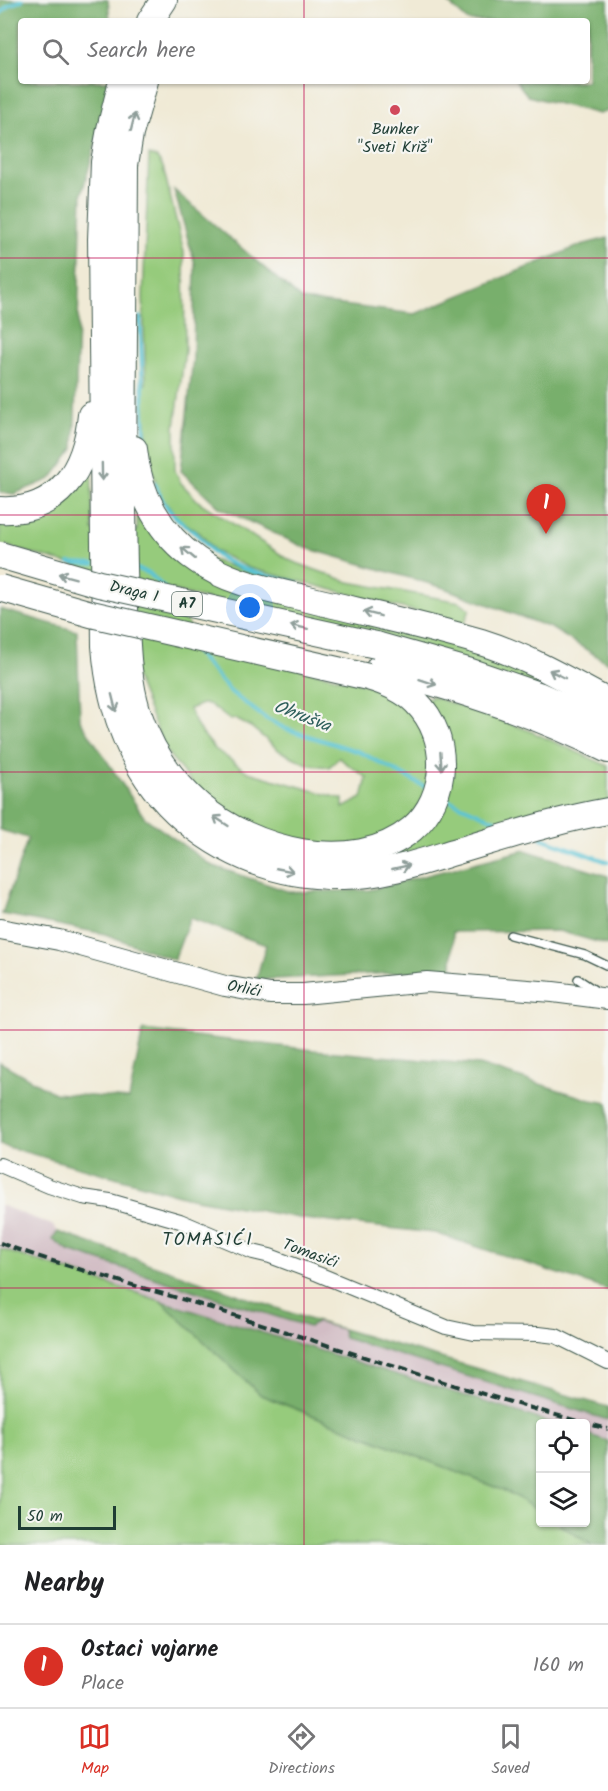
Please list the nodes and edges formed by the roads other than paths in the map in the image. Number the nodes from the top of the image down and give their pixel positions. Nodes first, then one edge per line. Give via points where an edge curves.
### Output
1 (164, 0) edge
2 (182, 0) edge
3 (152, 18) edge
4 (172, 18) edge
5 (122, 84) edge
6 (144, 84) edge
7 (115, 163) junction
8 (0, 510) edge
9 (0, 555) edge
10 (0, 577) edge
11 (0, 588) edge
12 (372, 663) junction
13 (608, 702) edge
14 (608, 726) edge
15 (608, 750) edge
16 (598, 813) edge
17 (343, 865) junction
18 (0, 929) edge
19 (510, 935) dead end
20 (608, 966) edge
21 (578, 979) dead end
22 (608, 999) edge
23 (0, 1165) edge
24 (569, 1349) dead end
25 (608, 1362) edge
26 (608, 1366) edge

1 - 3 highway
2 - 4 highway
5 - 7 highway via 110,129
7 -> 6 highway via 130,134
7 - 8 highway via 97,182 92,209 91,403 82,460 74,476 59,491 37,504
13 -> 7 highway via 536,664 483,643 221,575 198,561 172,537 150,506 135,457 132,195 128,169
7 - 17 highway, bridge via 101,239 116,645 137,711 167,770 199,805 221,822 273,846 311,853
12 -> 9 highway, Draga 1 / A7, bridge
10 - 12 highway, Draga 1 / A7 via 107,607
11 - 12 highway, bridge via 91,614
12 - 14 highway, A7 via 471,672 538,695
12 -> 15 highway, A7 via 513,709
12 -> 17 highway via 421,707 434,728 441,754 440,780 424,816 402,836
17 -> 16 highway via 384,871
18 - 22 street, Orlići via 59,940 225,986 270,994 427,982
19 - 20 lane via 585,955
21 - 22 lane
23 - 25 street, Tomasići via 83,1197 180,1221 446,1327 474,1333 556,1336
24 - 26 lane

